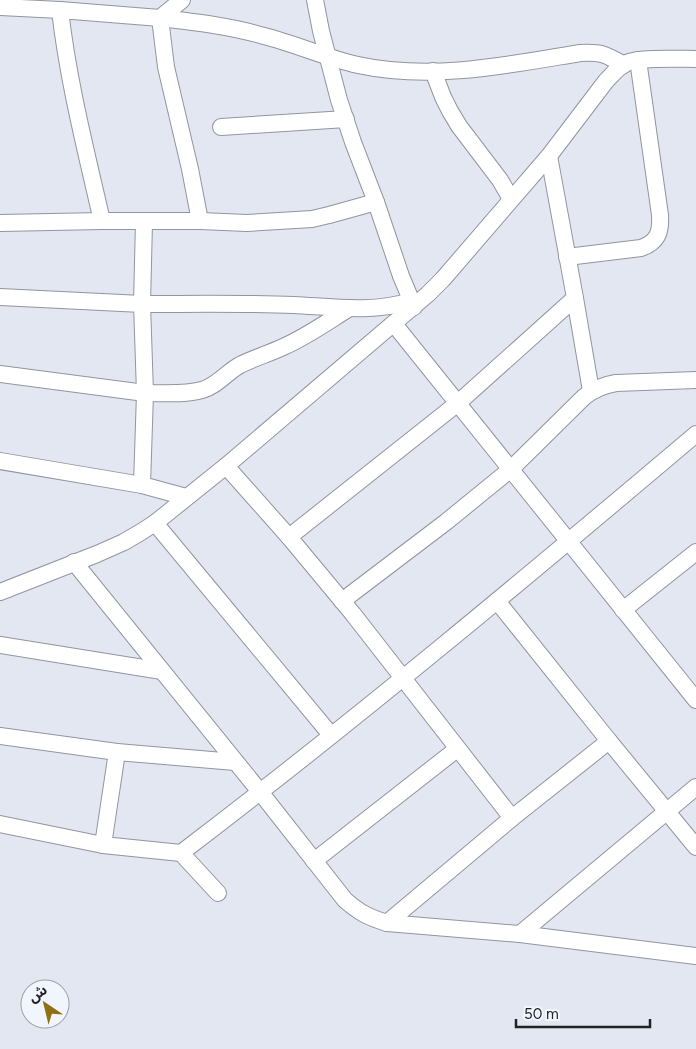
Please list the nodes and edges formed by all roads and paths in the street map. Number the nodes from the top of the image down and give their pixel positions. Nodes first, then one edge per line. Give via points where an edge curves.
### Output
1 (182, 0) edge
2 (315, 0) edge
3 (0, 7) edge
4 (60, 10) junction
5 (160, 18) junction
6 (327, 56) junction
7 (696, 59) edge
8 (631, 62) junction
9 (433, 71) junction
10 (346, 119) junction
11 (221, 128) dead end
12 (549, 156) junction
13 (511, 199) junction
14 (376, 202) junction
15 (102, 221) junction
16 (200, 221) junction
17 (144, 222) junction
18 (0, 223) edge
19 (567, 257) junction
20 (0, 297) edge
21 (575, 298) junction
22 (142, 304) junction
23 (412, 304) junction
24 (348, 309) junction
25 (394, 324) junction
26 (0, 374) edge
27 (696, 380) edge
28 (591, 391) junction
29 (145, 393) junction
30 (458, 403) junction
31 (696, 434) edge
32 (0, 461) edge
33 (226, 466) junction
34 (511, 469) junction
35 (142, 485) junction
36 (186, 498) junction
37 (155, 523) junction
38 (289, 538) junction
39 (568, 542) junction
40 (696, 552) edge
41 (74, 562) junction
42 (0, 592) edge
43 (342, 601) junction
44 (497, 601) junction
45 (623, 610) junction
46 (0, 645) edge
47 (162, 671) junction
48 (403, 678) junction
49 (690, 682) edge
50 (696, 700) edge
51 (332, 735) junction
52 (0, 736) edge
53 (609, 740) junction
54 (457, 749) junction
55 (116, 752) junction
56 (235, 762) junction
57 (696, 788) edge
58 (261, 793) junction
59 (666, 812) junction
60 (512, 818) junction
61 (0, 824) edge
62 (103, 845) junction
63 (696, 847) edge
64 (181, 853) junction
65 (314, 861) junction
66 (218, 893) dead end
67 (387, 923) junction
68 (520, 934) junction
69 (696, 956) edge

1 - 5 street
2 - 6 street
3 - 4 street
4 - 5 street
4 - 15 street via 77,113
5 - 6 street via 231,27
5 - 16 street via 166,67
6 - 9 street via 383,69
6 - 10 street
7 - 8 street
8 - 9 street via 586,52 484,68
8 - 12 street via 606,81
8 - 19 street via 660,216 658,236 641,248
9 - 13 street via 459,126
10 - 11 street
10 - 14 street
12 - 13 street
12 - 19 street
13 - 23 street via 443,279
14 - 16 street via 312,219 248,223
14 - 23 street
15 - 17 street
15 - 18 street
16 - 17 street
17 - 22 street
19 - 21 street
20 - 22 street
21 - 28 street
21 - 30 street
22 - 24 street via 295,305
22 - 29 street
23 - 24 street
23 - 25 street
24 - 29 street via 297,340 249,360 205,389 186,393
25 - 30 street
25 - 33 street
26 - 29 street
27 - 28 street via 616,383
28 - 34 street
29 - 35 street
30 - 34 street
30 - 38 street
31 - 39 street
32 - 35 street
33 - 36 street
33 - 38 street
34 - 39 street
34 - 43 street
35 - 36 street
36 - 37 street
37 - 41 street via 124,542
37 - 51 street
38 - 43 street
39 - 44 street
39 - 45 street
40 - 45 street
41 - 42 street
41 - 47 street
43 - 48 street
44 - 48 street
44 - 53 street
45 - 49 street
46 - 47 street
47 - 56 street
48 - 51 street
48 - 54 street
49 - 50 street
51 - 58 street
52 - 55 street
53 - 59 street
53 - 60 street
54 - 60 street
54 - 65 street
55 - 56 street
55 - 62 street
56 - 58 street
57 - 59 street
58 - 64 street
58 - 65 street
59 - 63 street
59 - 68 street
60 - 67 street
61 - 62 street
62 - 64 street
64 - 66 street
65 - 67 street via 345,900 359,912
67 - 68 street
68 - 69 street

